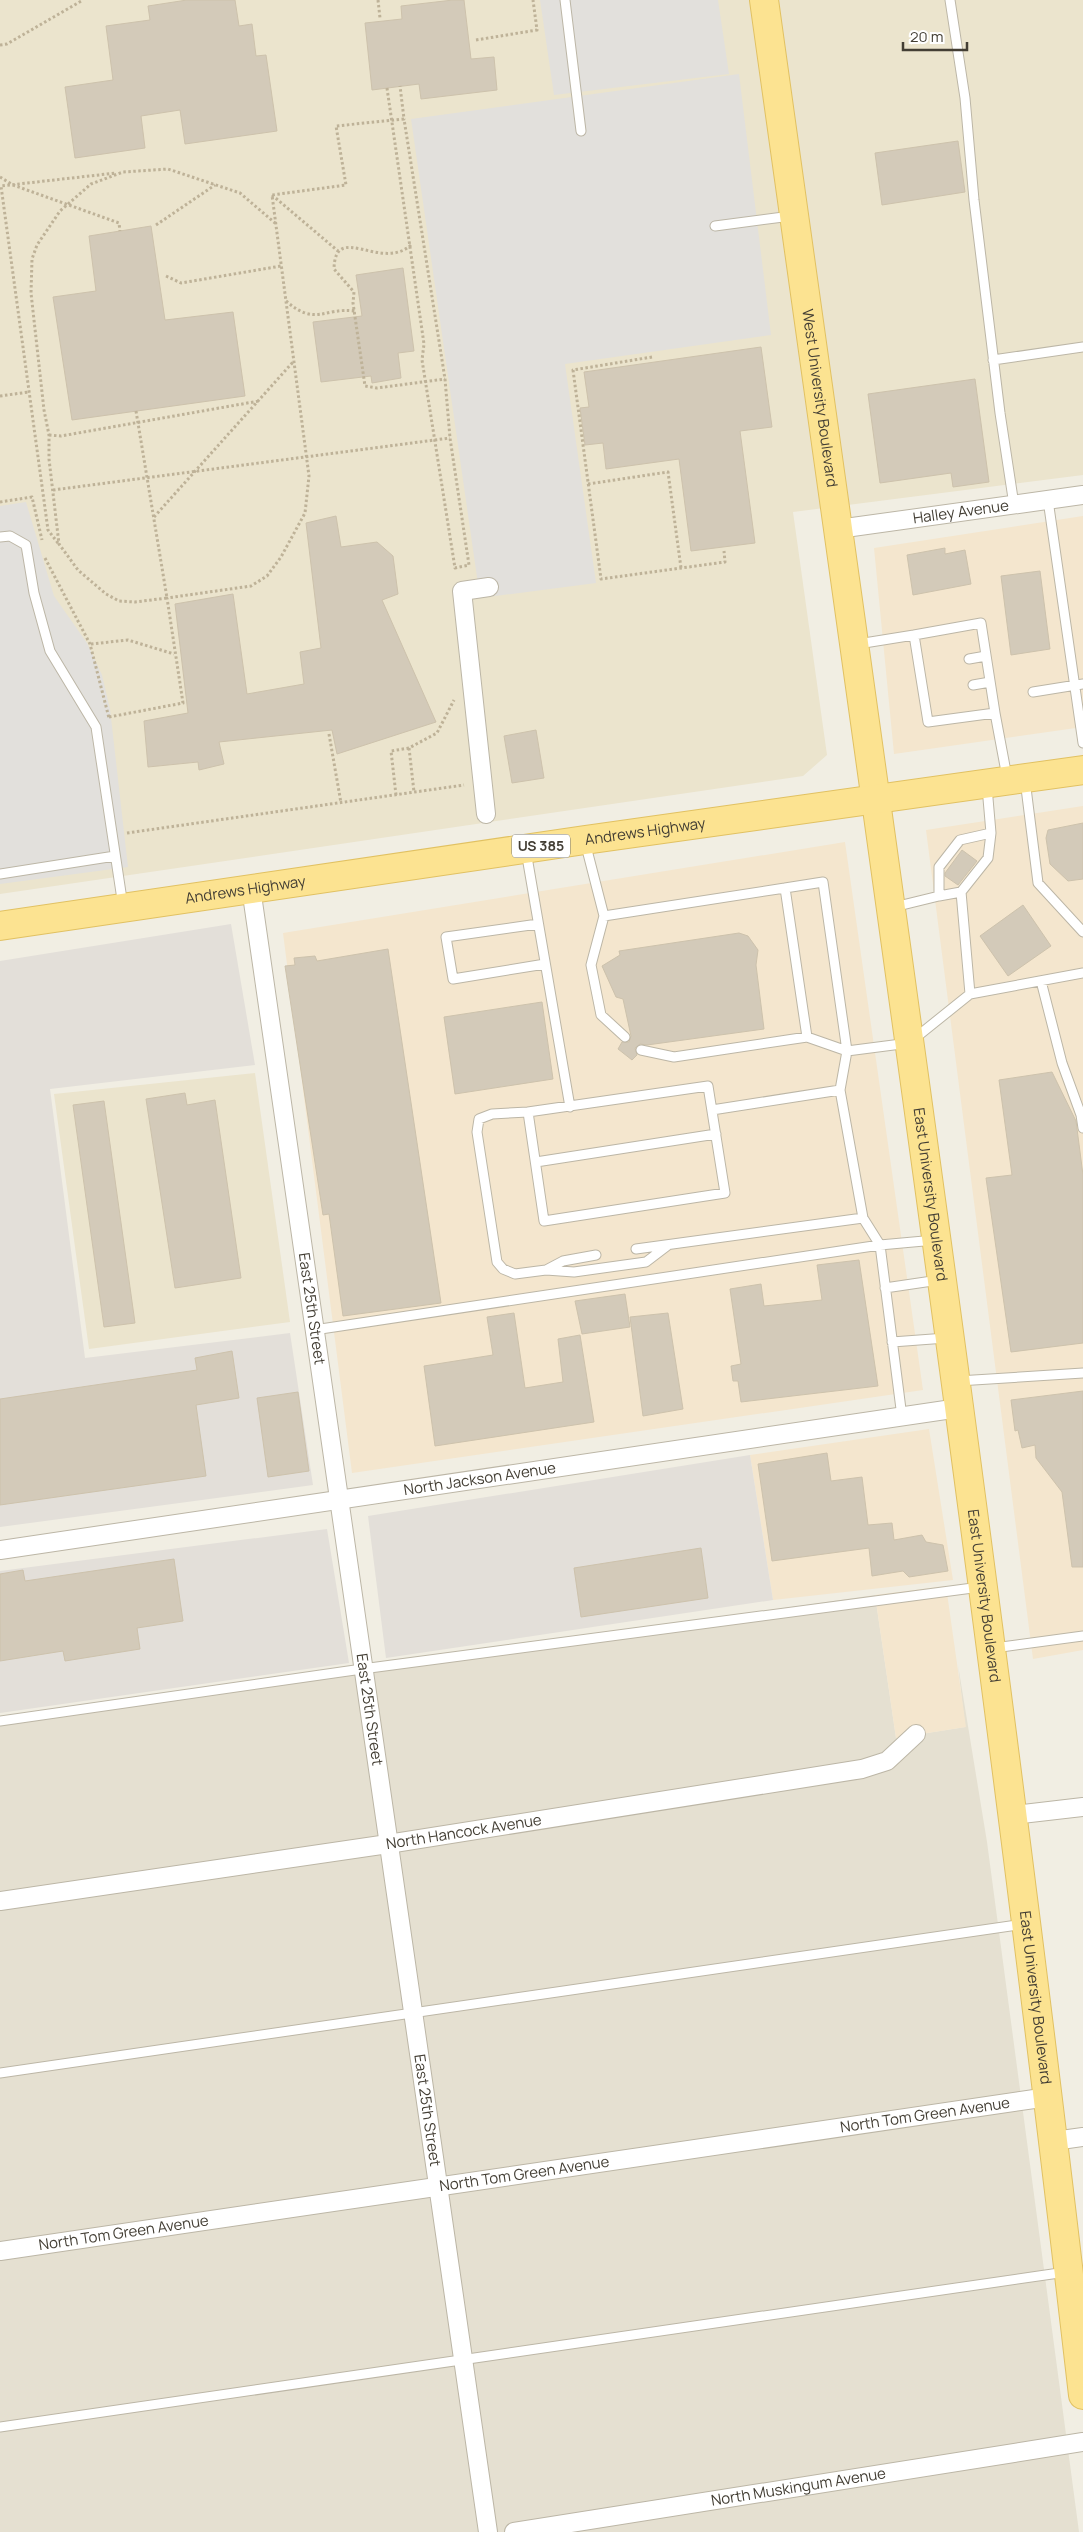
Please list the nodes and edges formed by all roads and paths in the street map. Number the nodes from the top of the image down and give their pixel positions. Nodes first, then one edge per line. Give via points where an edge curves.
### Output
1 (83, 0) edge
2 (378, 0) edge
3 (533, 0) edge
4 (565, 0) edge
5 (764, 0) edge
6 (950, 0) edge
7 (380, 18) dead end
8 (476, 40) dead end
9 (0, 45) edge
10 (400, 86) dead end
11 (388, 88) dead end
12 (404, 119) junction
13 (392, 120) junction
14 (581, 132) dead end
15 (121, 172) junction
16 (0, 177) edge
17 (13, 185) junction
18 (215, 185) junction
19 (0, 186) edge
20 (272, 194) junction
21 (68, 205) junction
22 (794, 216) junction
23 (276, 224) junction
24 (156, 225) dead end
25 (715, 226) dead end
26 (120, 231) dead end
27 (412, 244) junction
28 (338, 251) junction
29 (281, 266) junction
30 (166, 276) dead end
31 (286, 300) junction
32 (355, 311) junction
33 (1083, 347) edge
34 (652, 357) dead end
35 (994, 360) junction
36 (294, 362) junction
37 (445, 379) junction
38 (426, 382) junction
39 (29, 392) junction
40 (0, 396) edge
41 (260, 401) junction
42 (136, 411) dead end
43 (138, 423) junction
44 (49, 435) junction
45 (450, 438) junction
46 (435, 440) junction
47 (307, 458) junction
48 (197, 472) junction
49 (147, 478) junction
50 (588, 484) junction
51 (53, 490) junction
52 (1083, 495) edge
53 (1048, 500) junction
54 (0, 502) edge
55 (1014, 505) junction
56 (154, 518) junction
57 (838, 529) junction
58 (0, 537) edge
59 (59, 544) junction
60 (43, 545) dead end
61 (724, 551) dead end
62 (45, 555) dead end
63 (681, 568) junction
64 (489, 587) dead end
65 (167, 598) junction
66 (914, 635) junction
67 (90, 644) junction
68 (855, 644) junction
69 (175, 654) junction
70 (986, 656) junction
71 (969, 659) dead end
72 (470, 670) junction
73 (990, 682) junction
74 (973, 685) dead end
75 (1079, 685) edge
76 (1033, 692) dead end
77 (994, 713) junction
78 (109, 717) junction
79 (111, 727) dead end
80 (329, 734) dead end
81 (1083, 743) edge
82 (409, 748) junction
83 (1083, 770) edge
84 (1006, 780) junction
85 (482, 782) junction
86 (414, 792) junction
87 (396, 795) junction
88 (876, 798) junction
89 (341, 803) junction
90 (486, 814) dead end
91 (126, 825) dead end
92 (991, 833) junction
93 (585, 840) junction
94 (525, 849) junction
95 (115, 856) junction
96 (0, 874) edge
97 (251, 888) junction
98 (785, 888) junction
99 (961, 892) junction
100 (939, 896) junction
101 (123, 908) junction
102 (891, 908) junction
103 (604, 916) junction
104 (538, 924) junction
105 (0, 926) edge
106 (1083, 932) edge
107 (545, 964) junction
108 (1083, 973) edge
109 (1041, 981) junction
110 (970, 994) junction
111 (625, 1037) dead end
112 (807, 1037) junction
113 (910, 1043) junction
114 (641, 1050) dead end
115 (847, 1051) junction
116 (840, 1090) junction
117 (570, 1107) junction
118 (712, 1110) junction
119 (528, 1112) junction
120 (1083, 1128) edge
121 (716, 1134) junction
122 (536, 1162) junction
123 (863, 1218) junction
124 (936, 1240) junction
125 (668, 1245) junction
126 (880, 1246) junction
127 (636, 1248) dead end
128 (596, 1255) dead end
129 (546, 1270) junction
130 (941, 1280) junction
131 (886, 1288) junction
132 (314, 1330) junction
133 (949, 1337) junction
134 (892, 1342) junction
135 (1083, 1373) edge
136 (955, 1381) junction
137 (959, 1408) junction
138 (902, 1417) junction
139 (338, 1500) junction
140 (0, 1550) edge
141 (982, 1586) junction
142 (1083, 1636) edge
143 (990, 1649) junction
144 (362, 1669) junction
145 (0, 1721) edge
146 (916, 1734) dead end
147 (1083, 1807) edge
148 (1014, 1815) junction
149 (388, 1844) junction
150 (0, 1901) edge
151 (1027, 1924) junction
152 (412, 2014) junction
153 (0, 2073) edge
154 (1048, 2097) junction
155 (1083, 2137) edge
156 (1054, 2141) junction
157 (438, 2188) junction
158 (0, 2251) edge
159 (1074, 2281) edge
160 (462, 2360) junction
161 (1083, 2395) edge
162 (0, 2427) edge
163 (1083, 2442) edge
164 (488, 2532) edge
165 (514, 2532) edge

1 - 9 path
2 - 7 path
3 - 8 path via 538,30
4 - 14 lane
5 - 22 main road, West University Boulevard
6 - 35 lane via 965,98
10 - 12 path
11 - 13 path
12 - 13 path
12 - 37 path
13 - 20 path via 336,126 346,185
13 - 27 path
15 - 17 path
15 - 18 path via 168,169
15 - 21 path via 91,184
16 - 17 path
17 - 19 path
17 - 21 path
18 - 23 path via 240,193
18 - 24 path
19 - 39 path
20 - 23 path
20 - 28 path
21 - 26 path via 119,223
21 - 44 path via 60,211 37,244 30,278
22 - 25 lane
22 - 57 main road, West University Boulevard
23 - 29 path
27 - 28 path via 403,252 388,255 354,246
27 - 38 path
28 - 32 path via 334,269 354,292 352,303
29 - 30 path via 181,283
29 - 31 path
31 - 32 path via 300,312 308,314
31 - 36 path
32 - 38 path via 365,386 377,388
33 - 35 lane
34 - 50 path via 573,370
35 - 55 lane
36 - 41 path
36 - 47 path
37 - 38 path
37 - 45 path
38 - 46 path
39 - 40 path
39 - 59 path via 48,530
41 - 43 path
41 - 48 path
42 - 43 path
43 - 44 path via 61,436
43 - 49 path
44 - 51 path
45 - 46 path
45 - 46 path via 469,565 455,568
46 - 47 path
47 - 48 path
47 - 65 path via 305,513 267,576 251,586
48 - 49 path
48 - 56 path
49 - 51 path
49 - 56 path
50 - 63 path via 601,579
50 - 63 path via 668,472
51 - 59 path
52 - 53 street, Halley Avenue
53 - 55 street, Halley Avenue
53 - 75 lane
54 - 60 path via 32,497
55 - 57 street, Halley Avenue
56 - 65 path
57 - 68 main road, West University Boulevard
58 - 95 lane via 10,536 26,545 34,593 50,651 96,727
59 - 65 path via 78,570 119,601
61 - 63 path via 725,562
62 - 67 path
64 - 72 street via 462,592
65 - 69 path
66 - 68 lane
66 - 70 lane via 981,623
66 - 77 lane via 923,667 928,722
67 - 69 path via 128,640
67 - 78 path
68 - 88 main road, West University Boulevard
69 - 78 path via 183,703
70 - 71 lane
70 - 73 lane
72 - 82 path via 436,733
72 - 85 street
73 - 74 lane
73 - 77 lane
75 - 76 lane
75 - 81 lane
77 - 84 lane
78 - 79 path
80 - 89 path
82 - 86 path
82 - 87 path via 391,751
83 - 84 main road, Andrews Highway / US 385
84 - 88 main road, Andrews Highway / US 385
84 - 92 lane
84 - 106 lane via 1038,883
85 - 86 path
85 - 90 street
86 - 87 path
87 - 89 path
88 - 93 main road, Andrews Highway / US 385
88 - 102 main road, East University Boulevard
89 - 91 path via 128,835
92 - 99 lane via 988,858
92 - 100 lane via 960,840 939,867
93 - 94 main road, Andrews Highway / US 385
93 - 103 lane
94 - 97 main road, Andrews Highway / US 385
94 - 104 lane
95 - 96 lane
95 - 101 lane
97 - 101 main road, Andrews Highway / US 385
97 - 132 street, East 25th Street
98 - 103 lane
98 - 112 lane
98 - 115 lane via 823,882
99 - 100 lane
99 - 110 lane
100 - 102 lane
101 - 105 main road, Andrews Highway / US 385
102 - 113 main road, East University Boulevard
103 - 111 lane via 591,965 601,1015
104 - 107 lane
104 - 107 lane via 446,937 452,979
107 - 117 lane
108 - 109 lane
109 - 110 lane
109 - 120 lane
110 - 113 lane
112 - 114 lane via 674,1057
112 - 115 lane
113 - 115 lane
113 - 124 main road, East University Boulevard
115 - 116 lane
116 - 118 lane
116 - 123 lane
117 - 118 lane via 708,1086
117 - 119 lane
118 - 121 lane
119 - 122 lane
119 - 129 lane via 492,1114 479,1119 477,1132 497,1262 515,1274
121 - 122 lane
121 - 122 lane via 725,1193 544,1221
123 - 125 lane
123 - 126 lane
124 - 126 lane
124 - 130 main road, East University Boulevard
125 - 127 lane
125 - 129 lane via 646,1262 574,1272
126 - 131 lane
126 - 132 lane
128 - 129 lane via 563,1261
130 - 131 lane
130 - 133 main road, East University Boulevard
131 - 134 lane
132 - 139 street, East 25th Street
133 - 134 lane
133 - 136 main road, East University Boulevard
134 - 138 lane
135 - 136 lane
136 - 137 main road, East University Boulevard
137 - 138 street, North Jackson Avenue
137 - 141 main road, East University Boulevard
138 - 139 street, North Jackson Avenue
139 - 140 street, North Jackson Avenue
139 - 144 street, East 25th Street
141 - 143 main road, East University Boulevard
141 - 144 lane
142 - 143 lane
143 - 148 main road, East University Boulevard
144 - 145 lane
144 - 149 street, East 25th Street
146 - 149 street, North Hancock Avenue via 887,1761 862,1769
147 - 148 street
148 - 151 main road, East University Boulevard
149 - 150 street, North Hancock Avenue
149 - 152 street, East 25th Street
151 - 152 lane
151 - 154 main road, East University Boulevard
152 - 153 lane
152 - 157 street, East 25th Street
154 - 156 main road, East University Boulevard
154 - 157 street, North Tom Green Avenue
155 - 156 street
156 - 159 main road, East University Boulevard
157 - 158 street, North Tom Green Avenue
157 - 160 street, East 25th Street
159 - 160 lane
159 - 161 main road, East University Boulevard
160 - 162 lane
160 - 164 street, East 25th Street
163 - 165 street, North Muskingum Avenue

